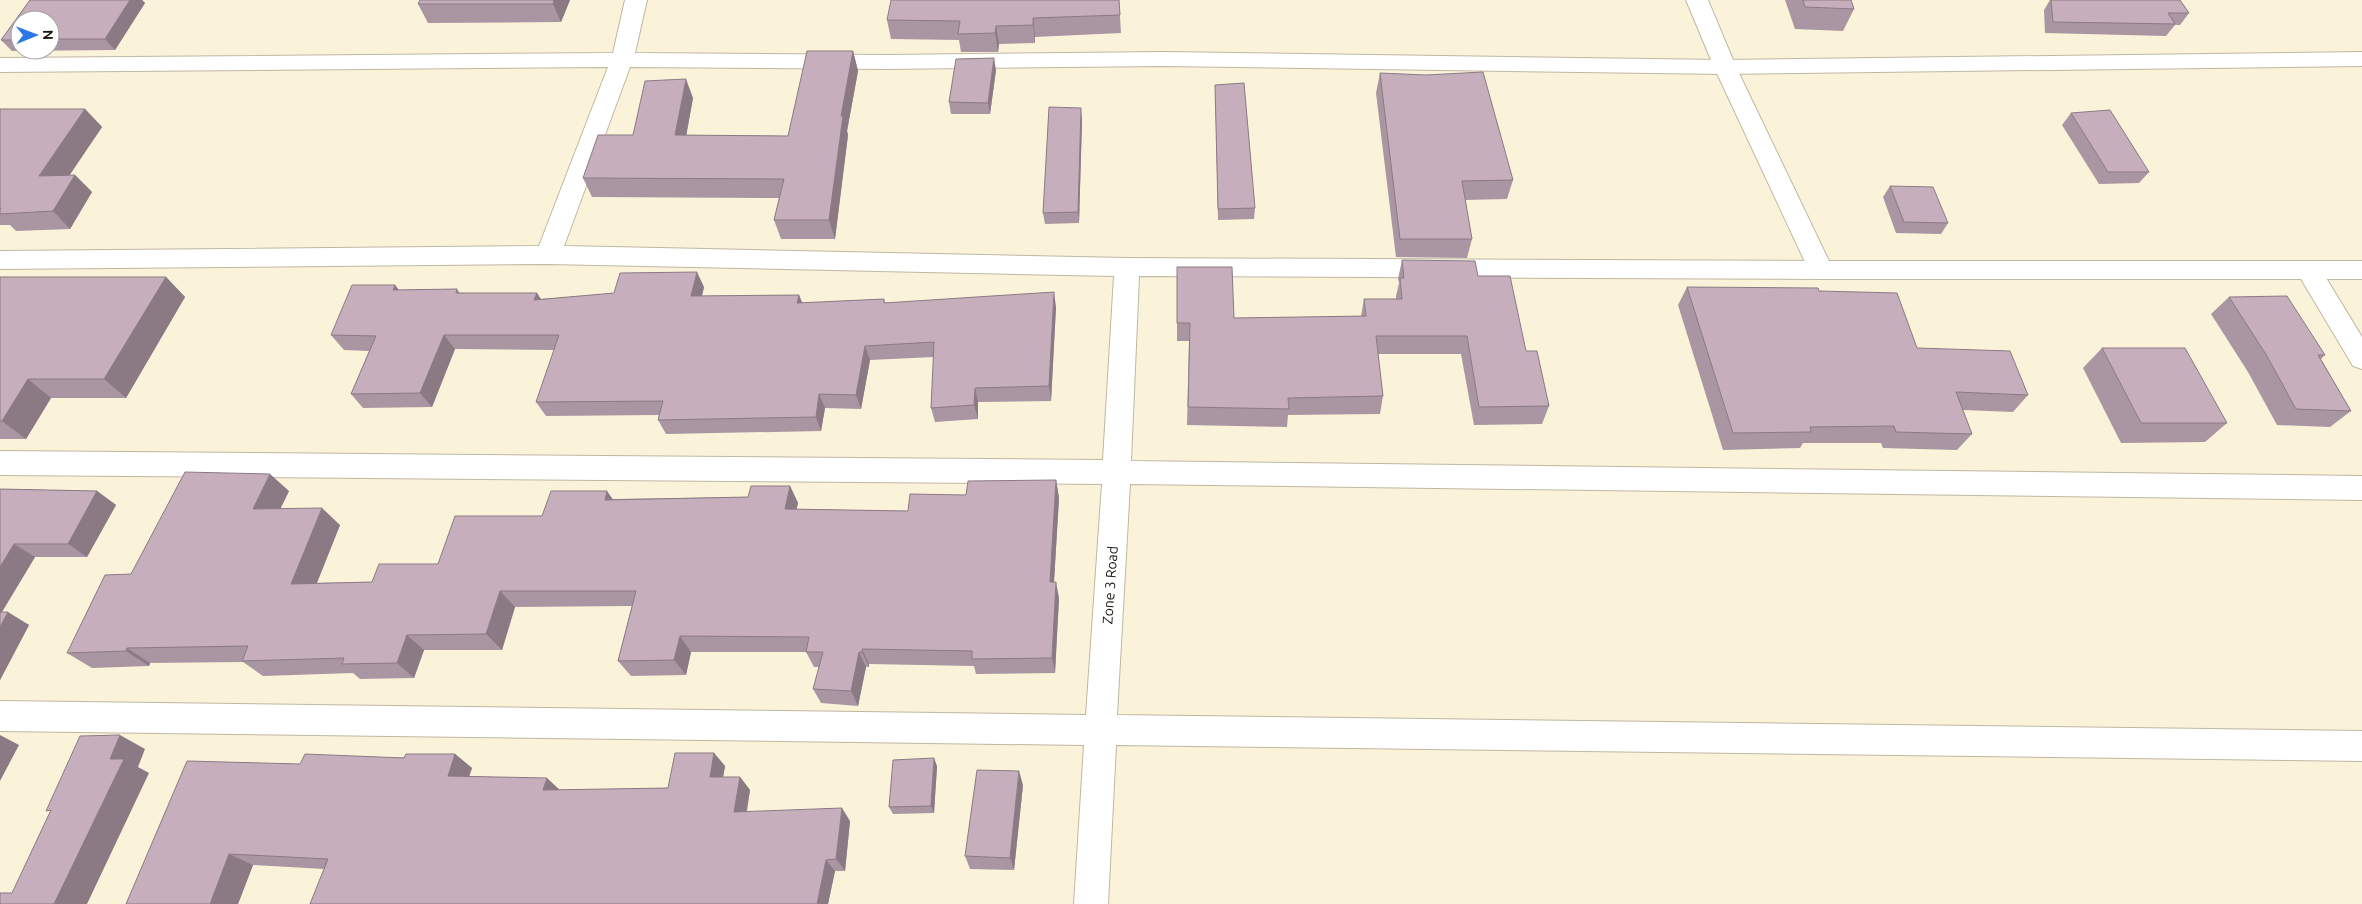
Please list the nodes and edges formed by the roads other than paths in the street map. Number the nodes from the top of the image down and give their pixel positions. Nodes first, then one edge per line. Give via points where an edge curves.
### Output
1 (636, 0) edge
2 (1697, 0) edge
3 (2362, 59) edge
4 (622, 60) junction
5 (0, 65) edge
6 (1726, 67) junction
7 (548, 255) junction
8 (0, 260) edge
9 (1127, 266) junction
10 (1821, 270) junction
11 (2308, 270) junction
12 (2362, 270) edge
13 (2362, 359) edge
14 (0, 463) edge
15 (1118, 472) junction
16 (2362, 488) edge
17 (0, 716) edge
18 (1100, 730) junction
19 (2362, 746) edge
20 (1091, 904) edge

1 - 4 street
2 - 6 street
3 - 6 street
4 - 5 street
4 - 6 street via 1164,59
4 - 7 street
6 - 10 street
7 - 8 street
7 - 9 street
9 - 10 street
9 - 15 street, Zone 3 Road
10 - 11 street
11 - 12 street
11 - 13 street
14 - 15 street
15 - 16 street
15 - 18 street, Zone 3 Road
17 - 18 street
18 - 19 street
18 - 20 street, Zone 3 Road

